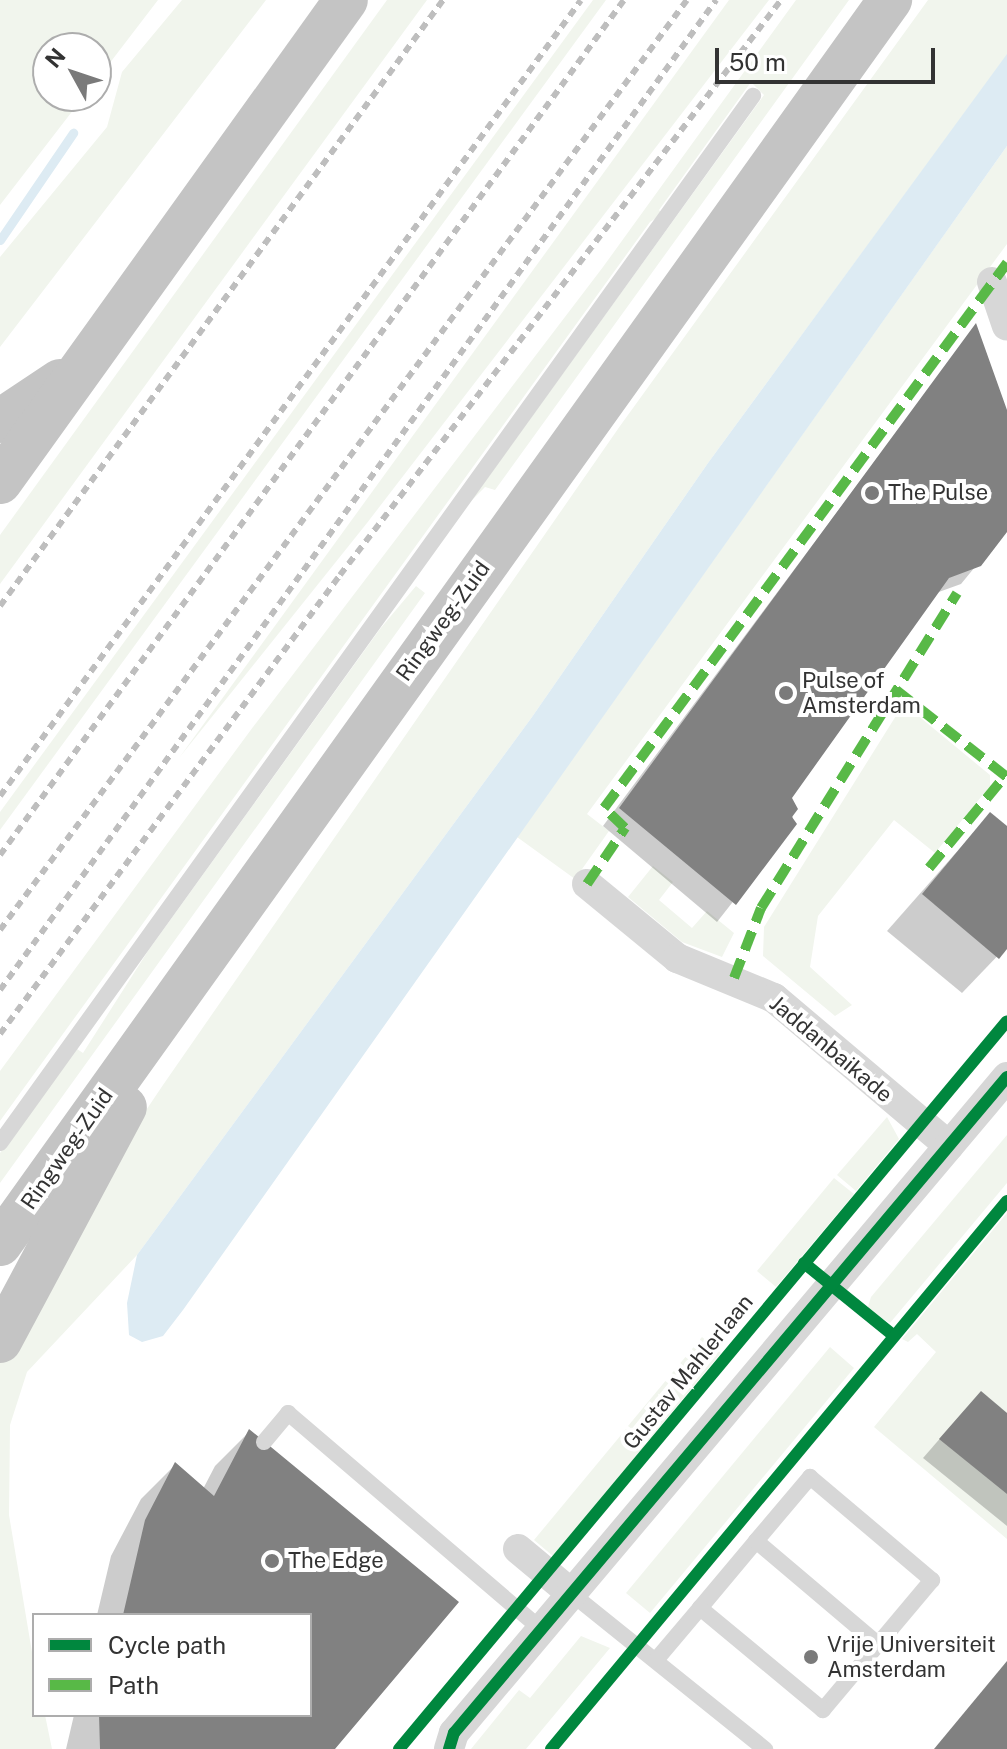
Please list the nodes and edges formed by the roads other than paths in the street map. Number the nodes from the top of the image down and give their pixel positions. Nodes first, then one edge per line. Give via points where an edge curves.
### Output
1 (346, 0) edge
2 (890, 0) edge
3 (753, 96) dead end
4 (992, 282) dead end
5 (1007, 326) edge
6 (85, 364) junction
7 (0, 421) edge
8 (0, 482) edge
9 (587, 884) dead end
10 (221, 929) junction
11 (1007, 1077) edge
12 (0, 1143) edge
13 (949, 1146) junction
14 (0, 1244) edge
15 (0, 1341) edge
16 (264, 1442) dead end
17 (756, 1541) junction
18 (518, 1549) dead end
19 (572, 1594) junction
20 (700, 1608) junction
21 (542, 1630) junction
22 (878, 1644) junction
23 (656, 1660) junction
24 (451, 1741) edge
25 (425, 1749) edge
26 (765, 1749) edge

1 - 6 highway
2 - 10 highway, Ringweg-Zuid
3 - 12 lane
4 - 5 street
6 - 7 highway
6 - 8 highway
9 - 13 street, Jaddanbaikade via 677,958 774,998
10 - 14 highway, Ringweg-Zuid
10 - 15 highway
11 - 13 street
13 - 19 street
16 - 21 lane via 288,1413
17 - 20 lane
17 - 22 lane
17 - 22 lane via 810,1477 859,1518 932,1580
18 - 19 street
19 - 21 street
19 - 23 lane
20 - 22 lane via 823,1710
20 - 23 lane
21 - 24 street
23 - 26 lane
24 - 25 street via 432,1740

